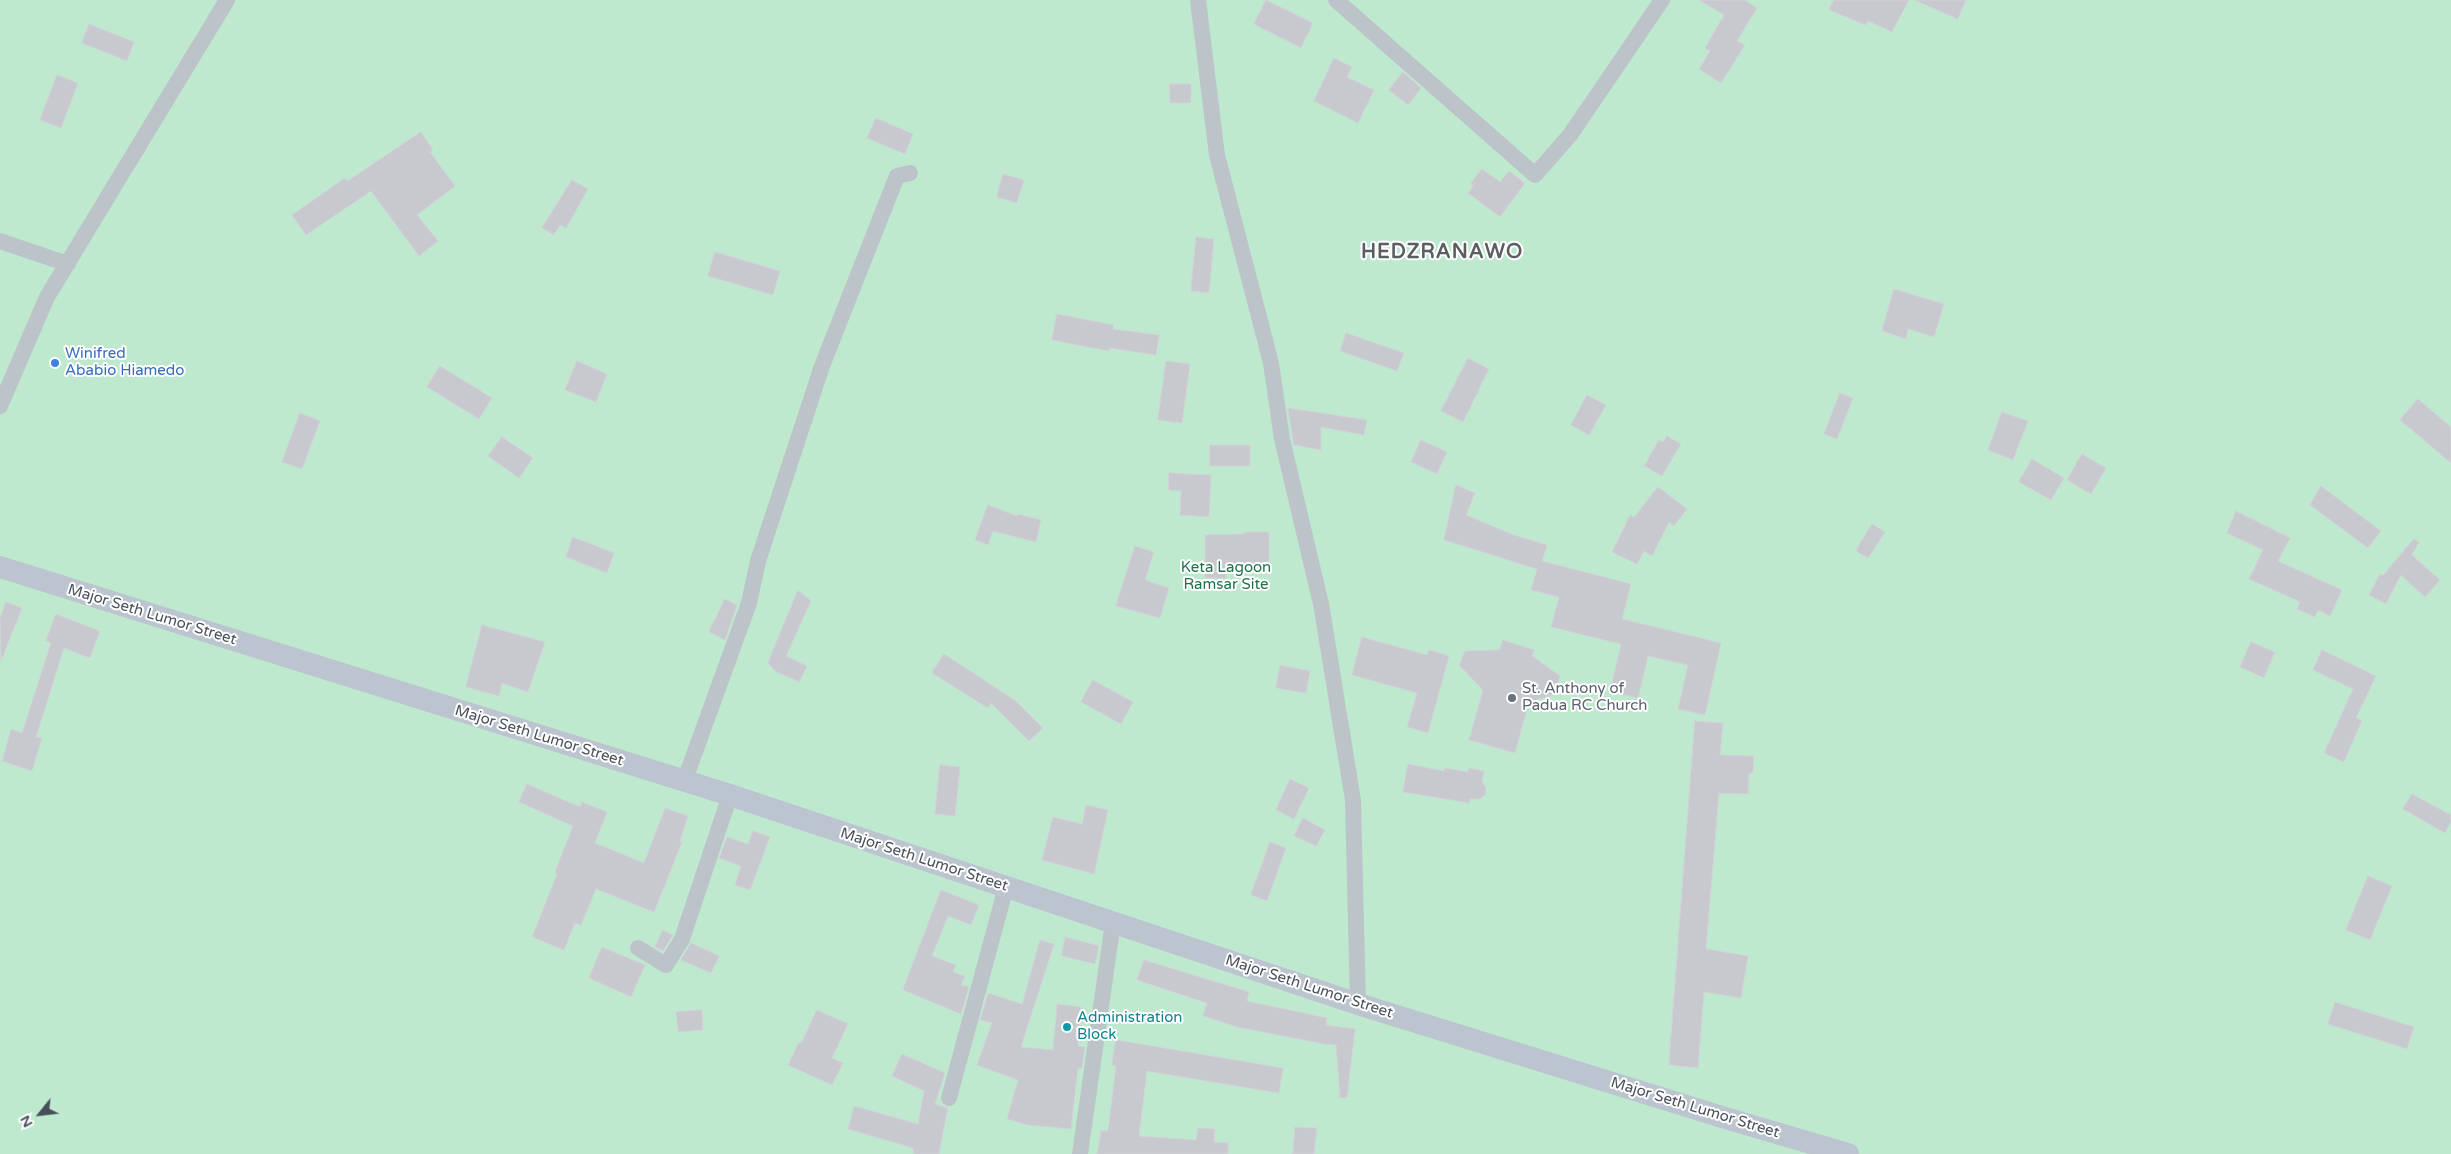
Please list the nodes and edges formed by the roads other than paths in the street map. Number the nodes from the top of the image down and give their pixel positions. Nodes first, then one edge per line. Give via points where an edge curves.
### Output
1 (227, 0) edge
2 (1198, 0) edge
3 (1336, 0) edge
4 (1662, 0) edge
5 (910, 173) dead end
6 (0, 241) edge
7 (68, 264) junction
8 (0, 406) edge
9 (0, 567) edge
10 (684, 782) junction
11 (730, 795) junction
12 (1006, 887) junction
13 (1113, 922) junction
14 (638, 948) dead end
15 (1358, 1004) junction
16 (949, 1098) dead end
17 (1080, 1154) edge
18 (1848, 1154) edge

1 - 7 street
2 - 15 street via 1217,155 1271,363 1282,439 1321,604 1353,800
3 - 4 street via 1535,175 1570,135
5 - 10 street via 897,176 822,366 758,561 749,603
6 - 7 street
7 - 8 street via 48,297
9 - 10 main road, Major Seth Lumor Street
10 - 11 main road, Major Seth Lumor Street
11 - 12 main road, Major Seth Lumor Street
11 - 14 street via 682,939 666,965
12 - 13 main road, Major Seth Lumor Street
12 - 16 street
13 - 15 main road, Major Seth Lumor Street
13 - 17 street
15 - 18 main road, Major Seth Lumor Street

